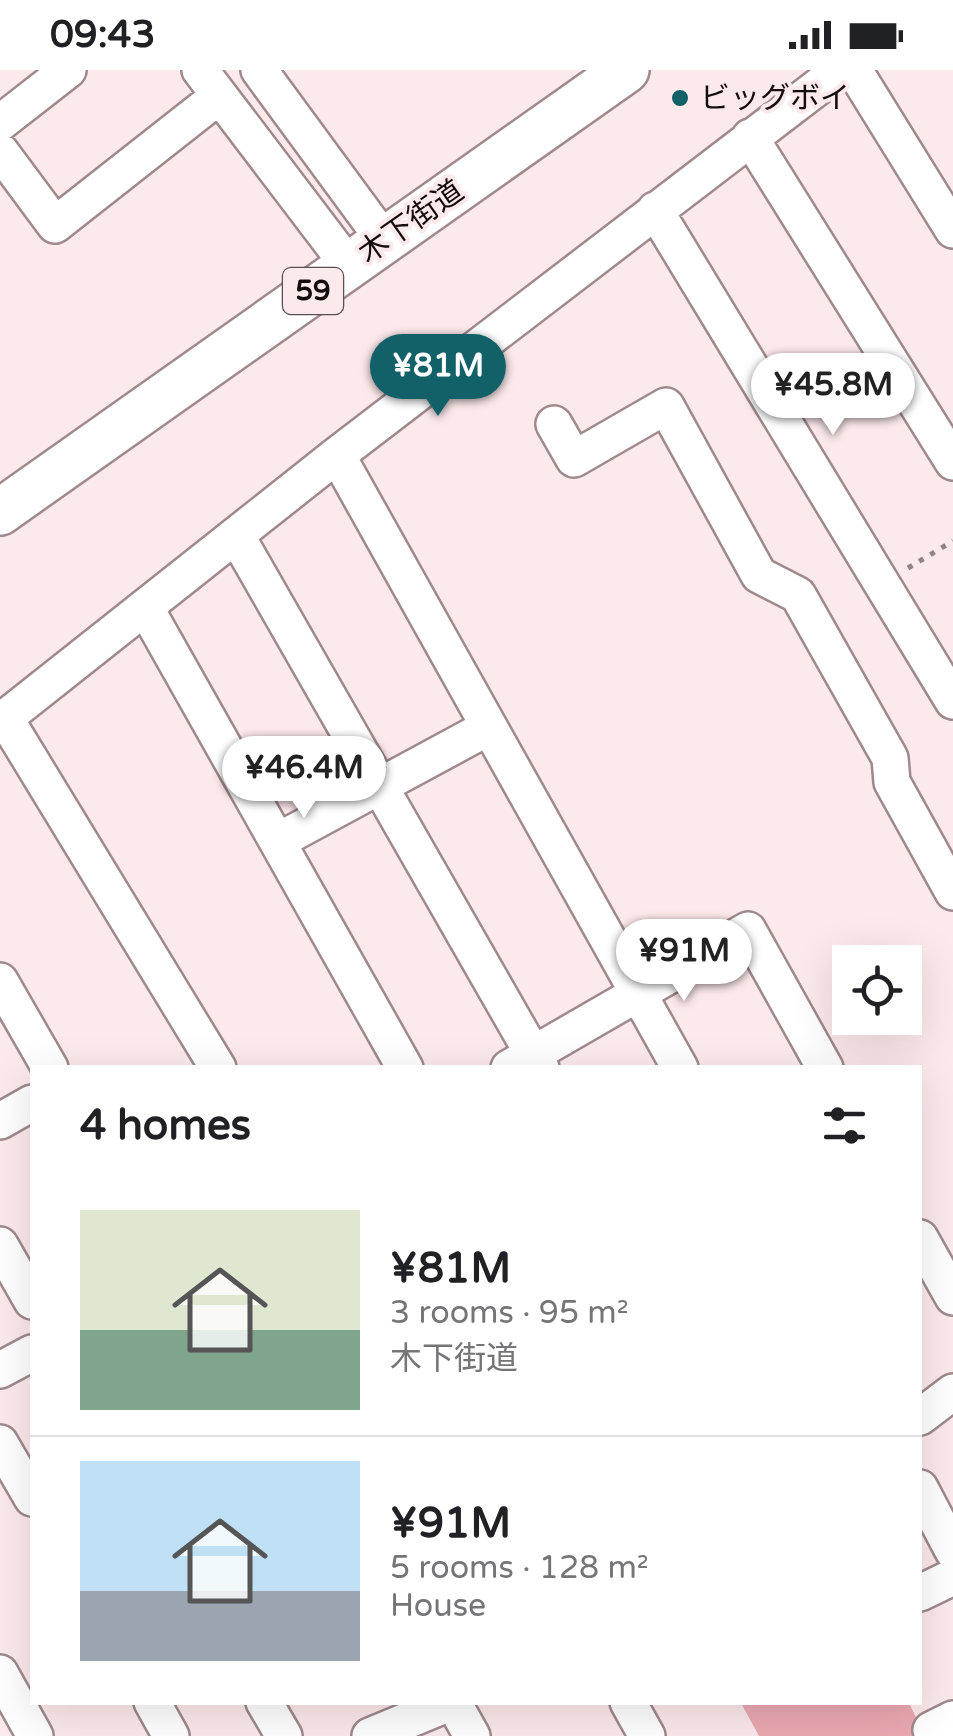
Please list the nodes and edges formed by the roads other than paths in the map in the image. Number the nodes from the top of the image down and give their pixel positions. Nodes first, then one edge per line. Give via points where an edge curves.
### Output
1 (68, 70) edge
2 (259, 70) edge
3 (840, 70) edge
4 (854, 70) edge
5 (612, 74) edge
6 (210, 83) edge
7 (0, 123) edge
8 (750, 137) junction
9 (0, 151) edge
10 (656, 210) junction
11 (953, 230) edge
12 (366, 253) junction
13 (554, 424) dead end
14 (337, 456) junction
15 (953, 462) edge
16 (0, 512) edge
17 (236, 535) junction
18 (145, 607) junction
19 (953, 701) edge
20 (2, 720) edge
21 (489, 728) junction
22 (381, 786) junction
23 (278, 841) junction
24 (953, 892) edge
25 (0, 981) edge
26 (638, 994) junction
27 (528, 1063) edge
28 (48, 1065) edge
29 (216, 1065) edge
30 (403, 1065) edge
31 (678, 1065) edge
32 (822, 1065) edge
33 (30, 1104) edge
34 (0, 1121) edge
35 (922, 1242) edge
36 (0, 1245) edge
37 (30, 1298) edge
38 (953, 1298) edge
39 (30, 1354) edge
40 (0, 1370) edge
41 (953, 1392) edge
42 (922, 1415) edge
43 (0, 1443) edge
44 (922, 1492) edge
45 (30, 1495) edge
46 (953, 1551) edge
47 (953, 1577) edge
48 (922, 1592) edge
49 (0, 1673) edge
50 (154, 1705) edge
51 (266, 1705) edge
52 (435, 1705) edge
53 (630, 1705) edge
54 (35, 1736) edge
55 (171, 1736) edge
56 (284, 1736) edge
57 (370, 1736) edge
58 (472, 1736) edge
59 (647, 1736) edge

1 - 7 street
2 - 12 street
3 - 8 street
4 - 11 street
5 - 12 main road, 木下街道 / 59
6 - 9 street via 55,225
6 - 12 street
8 - 10 street
8 - 15 street
10 - 14 street
10 - 19 street
12 - 16 main road, 木下街道 / 59
13 - 24 street via 574,460 666,406 759,574 798,595 890,758 892,782
14 - 17 street
14 - 21 street
17 - 18 street
17 - 22 street
18 - 20 street
18 - 23 street
20 - 29 street
21 - 22 street
21 - 26 street
22 - 23 street
22 - 27 street
23 - 30 street
25 - 28 street
26 - 27 street
26 - 31 street
26 - 32 street via 748,930
33 - 34 street
35 - 38 street
36 - 37 street
39 - 40 street
41 - 42 street
43 - 45 street
44 - 46 street
47 - 48 street
49 - 54 street
50 - 55 street
51 - 56 street
52 - 57 street
52 - 58 street
53 - 59 street

